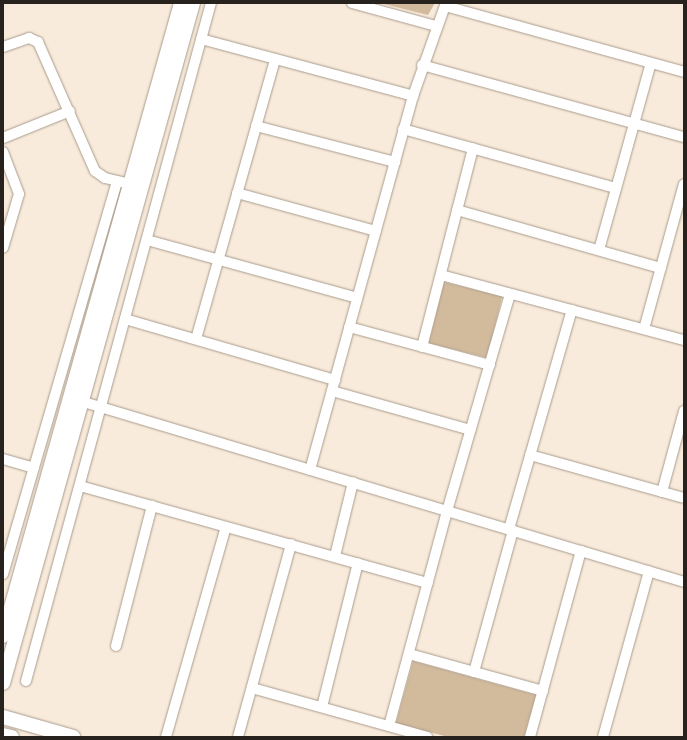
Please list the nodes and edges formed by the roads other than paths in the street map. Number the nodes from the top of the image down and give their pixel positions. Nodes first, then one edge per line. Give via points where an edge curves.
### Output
1 (181, 3) edge
2 (193, 3) edge
3 (211, 3) edge
4 (352, 3) edge
5 (445, 4) edge
6 (436, 26) junction
7 (202, 39) junction
8 (3, 48) edge
9 (275, 59) junction
10 (650, 63) junction
11 (422, 65) junction
12 (684, 72) edge
13 (412, 96) junction
14 (70, 111) junction
15 (634, 125) junction
16 (256, 126) junction
17 (404, 129) junction
18 (684, 137) edge
19 (3, 138) edge
20 (473, 148) junction
21 (3, 152) edge
22 (395, 162) junction
23 (124, 182) junction
24 (684, 184) edge
25 (616, 188) junction
26 (237, 193) junction
27 (458, 210) junction
28 (7, 223) edge
29 (376, 231) junction
30 (147, 240) junction
31 (3, 248) edge
32 (599, 250) junction
33 (218, 260) junction
34 (661, 268) junction
35 (441, 275) junction
36 (510, 294) junction
37 (357, 298) junction
38 (572, 310) junction
39 (125, 320) junction
40 (349, 328) junction
41 (644, 329) junction
42 (196, 339) junction
43 (684, 340) edge
44 (422, 347) junction
45 (490, 365) junction
46 (335, 380) junction
47 (332, 391) junction
48 (76, 399) junction
49 (102, 407) junction
50 (684, 412) edge
51 (471, 430) junction
52 (530, 455) junction
53 (3, 459) edge
54 (34, 468) junction
55 (310, 470) junction
56 (353, 482) junction
57 (80, 486) junction
58 (662, 492) junction
59 (684, 498) edge
60 (152, 506) junction
61 (448, 511) junction
62 (226, 527) junction
63 (511, 530) junction
64 (292, 544) junction
65 (581, 551) junction
66 (335, 556) junction
67 (358, 563) junction
68 (649, 571) junction
69 (3, 574) edge
70 (684, 582) edge
71 (428, 583) junction
72 (7, 609) edge
73 (3, 636) edge
74 (116, 646) dead end
75 (409, 654) junction
76 (474, 672) junction
77 (26, 681) dead end
78 (3, 683) edge
79 (252, 688) junction
80 (543, 692) junction
81 (322, 707) junction
82 (3, 717) edge
83 (389, 726) junction
84 (3, 735) edge
85 (12, 737) edge
86 (74, 737) edge
87 (166, 737) edge
88 (238, 737) edge
89 (427, 737) edge
90 (530, 737) edge
91 (603, 737) edge

1 - 23 street
2 - 48 street
3 - 7 street
4 - 6 street
5 - 6 street
5 - 10 street
6 - 11 street
7 - 9 street
7 - 30 street
8 - 14 street via 29,38 38,42
9 - 13 street
9 - 16 street
10 - 12 street
10 - 15 street
11 - 13 street
11 - 15 street
13 - 17 street
14 - 19 street
14 - 23 street via 95,171 105,178
15 - 18 street
15 - 25 street
16 - 22 street
16 - 26 street
17 - 20 street
17 - 22 street
20 - 25 street
20 - 27 street
21 - 28 street via 19,194
22 - 29 street
23 - 48 street
23 - 54 street
24 - 34 street
25 - 32 street
26 - 29 street
26 - 33 street
27 - 32 street
27 - 35 street
28 - 31 street
29 - 37 street
30 - 33 street
30 - 39 street
32 - 34 street
33 - 37 street
33 - 42 street
34 - 41 street
35 - 36 street
35 - 44 street
36 - 38 street
36 - 45 street
37 - 40 street
38 - 41 street
38 - 52 street
39 - 42 street
39 - 49 street
40 - 44 street
40 - 46 street
41 - 43 street
42 - 46 street
44 - 45 street
45 - 51 street
46 - 47 street
47 - 51 street
47 - 55 street
48 - 49 street
48 - 72 street
48 - 78 street
49 - 55 street
49 - 57 street
50 - 58 street
51 - 61 street
52 - 58 street
52 - 63 street
53 - 54 street
54 - 69 street
55 - 56 street
56 - 61 street
56 - 66 street
57 - 60 street
57 - 77 street
58 - 59 street
60 - 62 street
60 - 74 street
61 - 63 street
61 - 71 street
62 - 64 street
62 - 87 street
63 - 65 street
63 - 76 street
64 - 66 street
64 - 79 street
65 - 68 street
65 - 80 street
66 - 67 street
67 - 71 street
67 - 81 street
68 - 70 street
68 - 91 street
71 - 75 street
72 - 73 street
75 - 76 street
75 - 83 street
76 - 80 street
79 - 81 street
79 - 88 street
80 - 90 street
81 - 83 street
82 - 86 street
83 - 89 street
84 - 85 street

